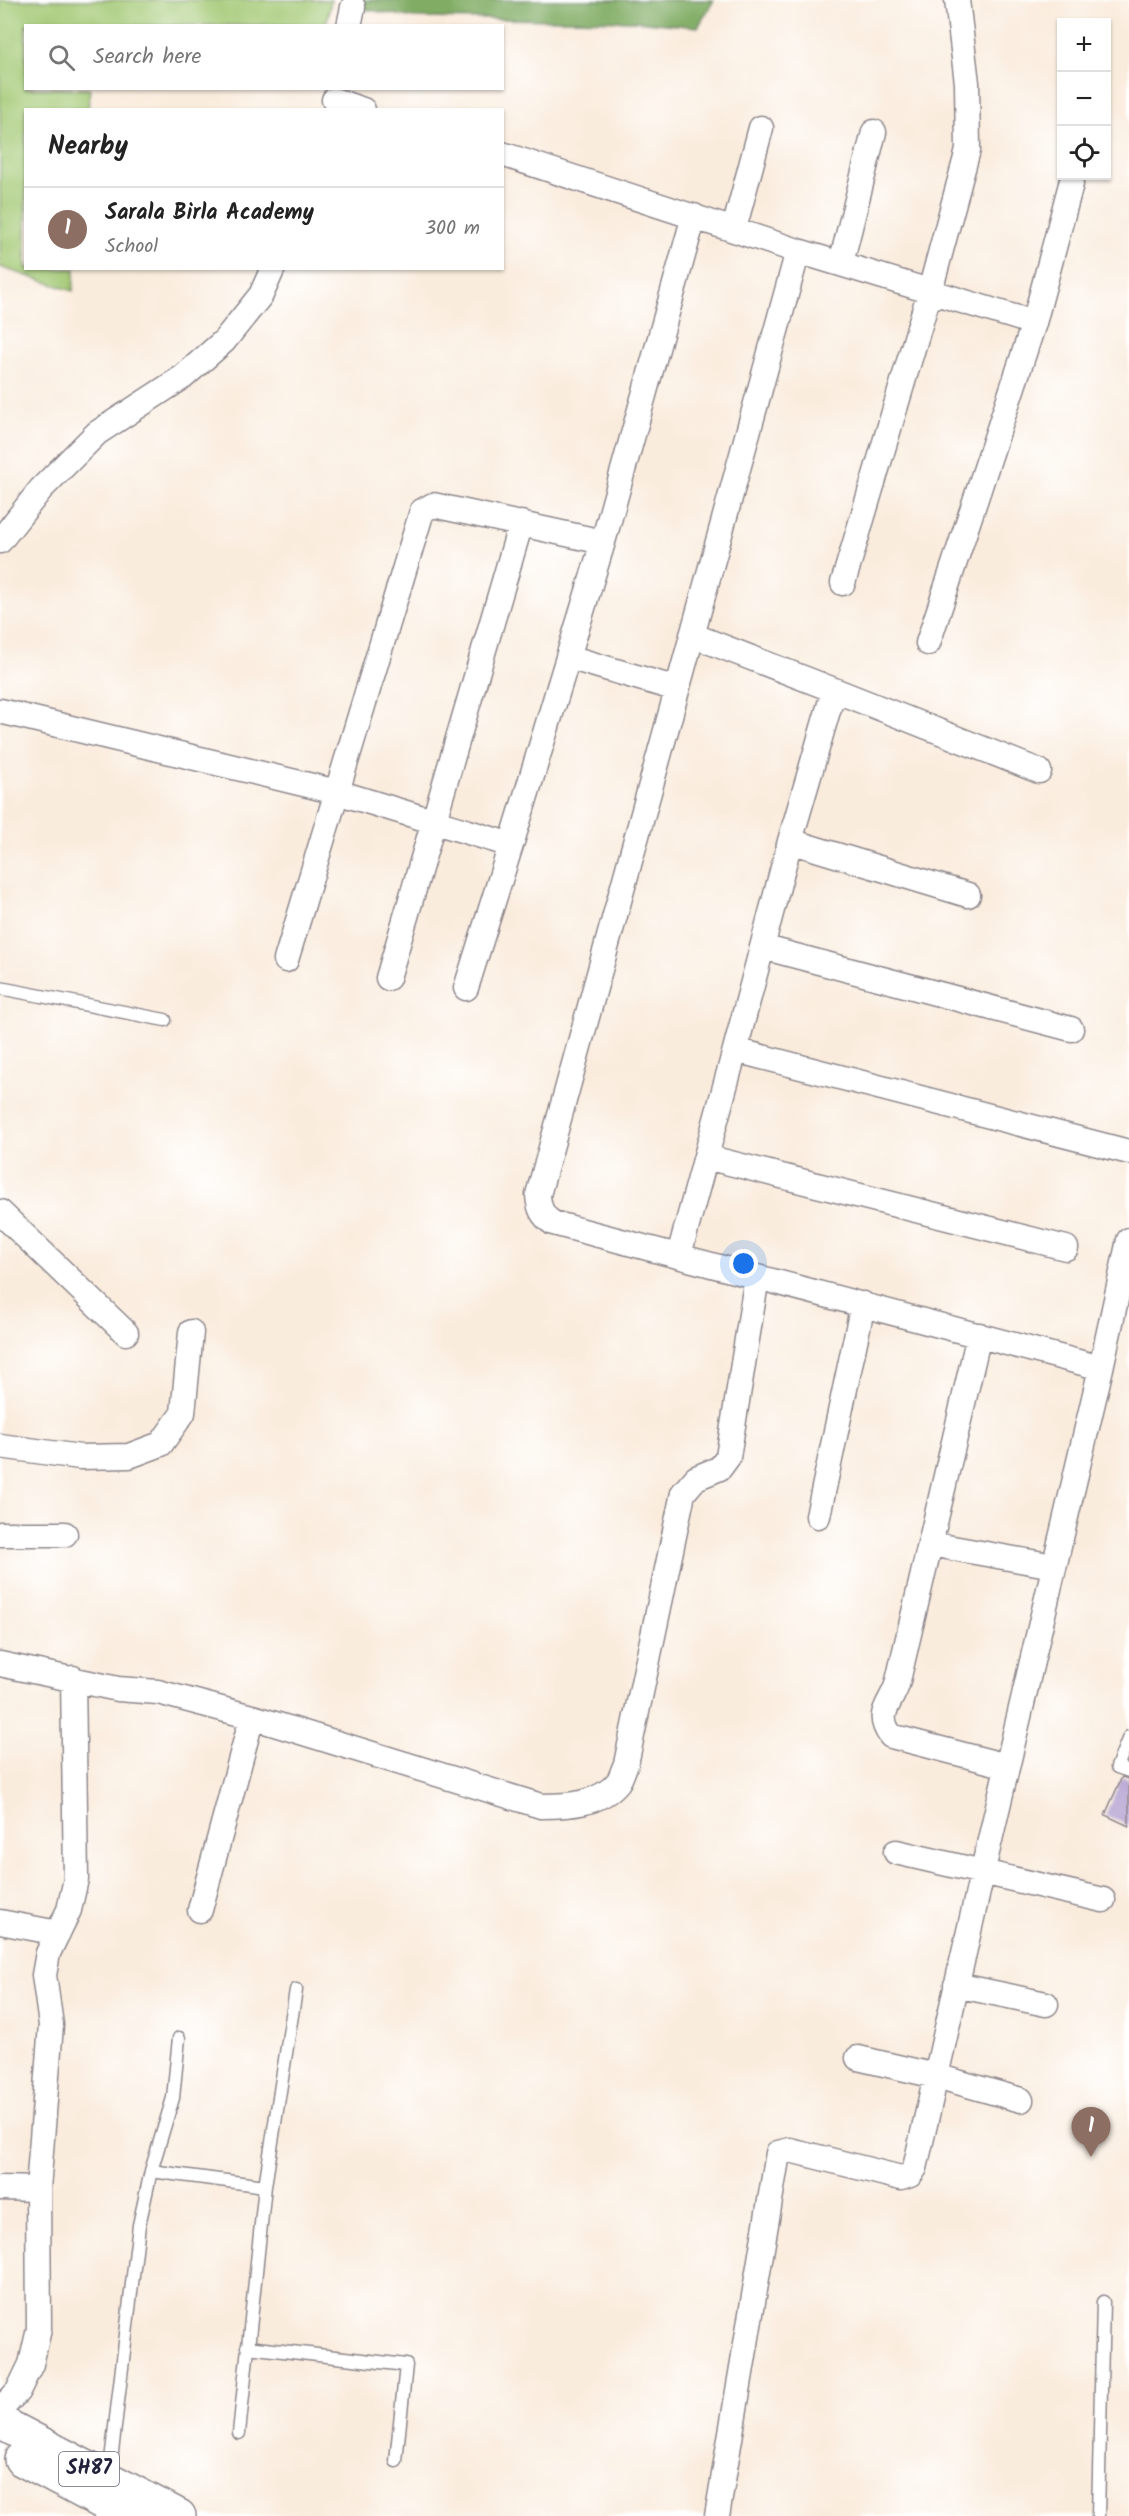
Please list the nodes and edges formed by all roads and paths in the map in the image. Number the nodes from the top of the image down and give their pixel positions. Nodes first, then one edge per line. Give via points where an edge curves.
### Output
1 (957, 0) edge
2 (334, 99) edge
3 (358, 108) edge
4 (761, 128) dead end
5 (874, 132) dead end
6 (504, 155) edge
7 (1071, 184) dead end
8 (694, 216) junction
9 (734, 229) junction
10 (798, 250) junction
11 (841, 264) junction
12 (272, 270) edge
13 (930, 291) junction
14 (1034, 323) junction
15 (521, 523) junction
16 (0, 541) edge
17 (603, 542) junction
18 (843, 584) dead end
19 (692, 635) junction
20 (928, 643) dead end
21 (568, 657) junction
22 (677, 689) junction
23 (834, 690) junction
24 (0, 711) edge
25 (1039, 771) dead end
26 (337, 792) junction
27 (433, 820) junction
28 (790, 841) junction
29 (511, 845) junction
30 (968, 894) dead end
31 (762, 947) junction
32 (286, 960) dead end
33 (388, 978) dead end
34 (0, 988) edge
35 (466, 988) dead end
36 (165, 1020) dead end
37 (1071, 1029) dead end
38 (735, 1050) junction
39 (1129, 1152) edge
40 (706, 1157) junction
41 (0, 1212) edge
42 (1129, 1240) edge
43 (1066, 1248) dead end
44 (679, 1255) junction
45 (757, 1277) junction
46 (863, 1304) junction
47 (191, 1332) dead end
48 (126, 1333) dead end
49 (979, 1335) junction
50 (1101, 1368) junction
51 (0, 1446) edge
52 (818, 1516) dead end
53 (0, 1534) edge
54 (64, 1534) dead end
55 (930, 1544) junction
56 (1054, 1566) junction
57 (0, 1664) edge
58 (73, 1678) junction
59 (252, 1717) junction
60 (1129, 1737) edge
61 (1007, 1766) junction
62 (1129, 1771) edge
63 (896, 1852) dead end
64 (982, 1874) junction
65 (1103, 1899) dead end
66 (200, 1910) dead end
67 (0, 1922) edge
68 (58, 1933) junction
69 (956, 1985) junction
70 (296, 1990) dead end
71 (1046, 2004) dead end
72 (179, 2038) dead end
73 (858, 2058) dead end
74 (936, 2076) junction
75 (1021, 2100) dead end
76 (150, 2171) junction
77 (265, 2186) junction
78 (0, 2188) edge
79 (38, 2188) junction
80 (1103, 2302) dead end
81 (247, 2347) junction
82 (0, 2410) edge
83 (0, 2422) edge
84 (239, 2433) dead end
85 (0, 2447) edge
86 (396, 2461) dead end
87 (114, 2500) edge
88 (179, 2516) edge
89 (717, 2516) edge
90 (1098, 2516) edge

1 - 13 street via 967,83 968,150
2 - 3 street
4 - 9 street
5 - 11 street
6 - 8 street
7 - 14 street
8 - 9 street
8 - 17 street
9 - 10 street
10 - 11 street
10 - 19 street
11 - 13 street
12 - 16 street via 261,295 224,341 183,377 97,433 41,489
13 - 14 street
13 - 18 street
14 - 20 street
15 - 17 street
15 - 26 street via 433,505 422,511
15 - 27 street
17 - 21 street
19 - 22 street
19 - 23 street
21 - 22 street
21 - 29 street
22 - 44 street via 538,1195 539,1208 553,1223
23 - 25 street
23 - 28 street
24 - 26 street
26 - 27 street
26 - 32 street
27 - 29 street
27 - 33 street
28 - 30 street
28 - 31 street
29 - 35 street
31 - 37 street
31 - 38 street
34 - 36 lane
38 - 39 street
38 - 40 street
40 - 43 street
40 - 44 street
41 - 48 street
42 - 50 street
44 - 45 street
45 - 46 street
45 - 59 street via 728,1457 720,1468 696,1478 683,1493 626,1764 618,1782 598,1797 574,1806 541,1806
46 - 49 street
46 - 52 street
47 - 51 street via 183,1413 161,1444 129,1456 80,1458
49 - 50 street
49 - 55 street
50 - 56 street
53 - 54 street
55 - 56 street
55 - 61 street via 897,1685 884,1710 883,1725 891,1736
56 - 61 street
57 - 58 street
58 - 59 street via 118,1689 158,1692
58 - 68 street via 76,1879 69,1910
59 - 66 street
60 - 62 lane via 1117,1767
61 - 64 street
63 - 64 street
64 - 65 street
64 - 69 street
67 - 68 street
68 - 79 street via 48,1953 44,1975 51,2055
69 - 71 street
69 - 74 street
70 - 77 lane
72 - 76 lane via 173,2098
73 - 74 street
74 - 75 street
74 - 89 street via 915,2168 910,2175 901,2178 790,2150 778,2153
76 - 77 lane
76 - 87 lane via 139,2225
77 - 81 lane
78 - 79 street
79 - 82 street via 39,2329 31,2364 18,2391
80 - 90 lane
81 - 84 lane
81 - 86 lane via 406,2365
83 - 87 main road, SH87
85 - 87 main road, SH87
87 - 88 main road, SH87

